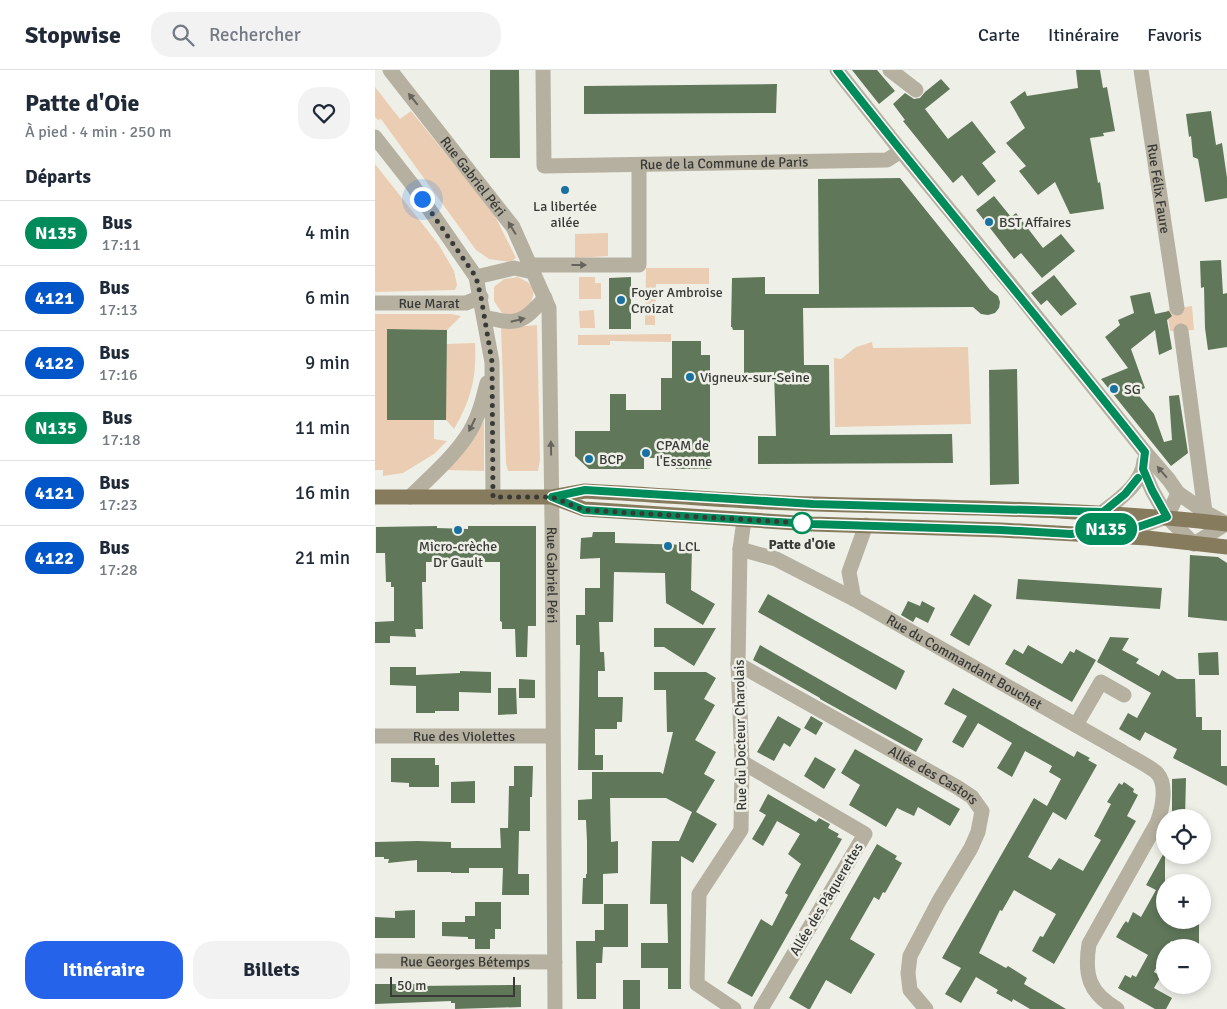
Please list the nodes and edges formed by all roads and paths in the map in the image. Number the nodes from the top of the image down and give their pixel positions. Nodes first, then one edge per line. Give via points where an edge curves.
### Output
1 (390, 70) edge
2 (543, 70) edge
3 (837, 70) edge
4 (890, 70) edge
5 (1141, 70) edge
6 (916, 90) dead end
7 (375, 137) edge
8 (901, 151) junction
9 (639, 165) junction
10 (531, 268) junction
11 (476, 277) junction
12 (481, 297) junction
13 (545, 298) junction
14 (375, 303) edge
15 (1177, 308) dead end
16 (484, 317) junction
17 (1181, 331) dead end
18 (492, 362) junction
19 (1145, 452) junction
20 (1143, 469) junction
21 (1178, 494) junction
22 (375, 497) edge
23 (410, 497) junction
24 (493, 497) junction
25 (552, 497) junction
26 (1103, 512) junction
27 (1205, 512) junction
28 (1167, 517) junction
29 (744, 520) junction
30 (1227, 524) edge
31 (866, 525) junction
32 (1071, 534) junction
33 (1194, 544) junction
34 (1227, 548) edge
35 (740, 549) junction
36 (854, 599) junction
37 (738, 664) junction
38 (1124, 695) dead end
39 (1076, 725) junction
40 (375, 736) edge
41 (553, 736) junction
42 (742, 762) junction
43 (375, 961) edge
44 (555, 962) junction
45 (555, 1009) edge
46 (734, 1009) edge
47 (761, 1009) edge
48 (926, 1009) edge
49 (1117, 1009) edge

10 -> 1 street, Rue Gabriel Péri via 513,227
2 - 9 street, Rue de la Commune de Paris via 545,166
3 - 8 street
4 - 6 street
5 - 15 street, Rue Félix Faure
7 - 11 street
8 - 9 street, Rue de la Commune de Paris via 887,160
8 - 19 street
10 -> 9 street via 639,266
10 - 11 street via 514,268
10 - 13 street, Rue Gabriel Péri
11 - 12 street
12 - 14 street, Rue Marat via 466,304
12 - 16 street
16 -> 13 street via 508,322 527,318
25 -> 13 street, Rue Gabriel Péri via 549,308
16 - 18 street
17 - 27 street
18 -> 23 street via 482,403 471,430 453,454
18 - 24 street
19 - 20 street
21 -> 19 street
20 - 26 street via 1125,494
20 - 28 street
21 - 27 street
21 - 28 street
22 - 23 main road
23 - 24 main road
24 - 25 main road
25 - 26 main road via 585,490 804,504
25 - 29 main road via 584,510
25 - 41 street, Rue Gabriel Péri
26 - 28 main road
27 - 30 street
28 - 30 main road
28 - 32 street via 1138,527
28 - 33 street
29 - 31 main road
29 - 35 street, Rue du Docteur Charolais
30 - 33 street
31 - 32 main road
31 - 36 street via 849,572
32 - 33 main road
33 - 34 main road
35 - 36 street, Rue du Commandant Bouchet via 776,558
35 - 37 street, Rue du Docteur Charolais
36 - 39 street, Rue du Commandant Bouchet
37 - 42 street, Rue du Docteur Charolais
37 - 48 street, Allée des Castors via 957,787 972,797 982,811 971,848 910,956 910,990
38 - 39 street via 1101,682
39 - 49 street, Rue du Commandant Bouchet via 1157,774 1162,786 1162,811 1157,823 1089,944 1086,961 1093,991
40 - 41 street, Rue des Violettes
41 - 44 street, Rue Gabriel Péri
42 - 46 street, Rue du Docteur Charolais via 741,830 699,894 697,984
42 - 47 street, Allée des Pâquerettes via 865,834
43 - 44 street, Rue Georges Bétemps
44 - 45 street, Rue Gabriel Péri

